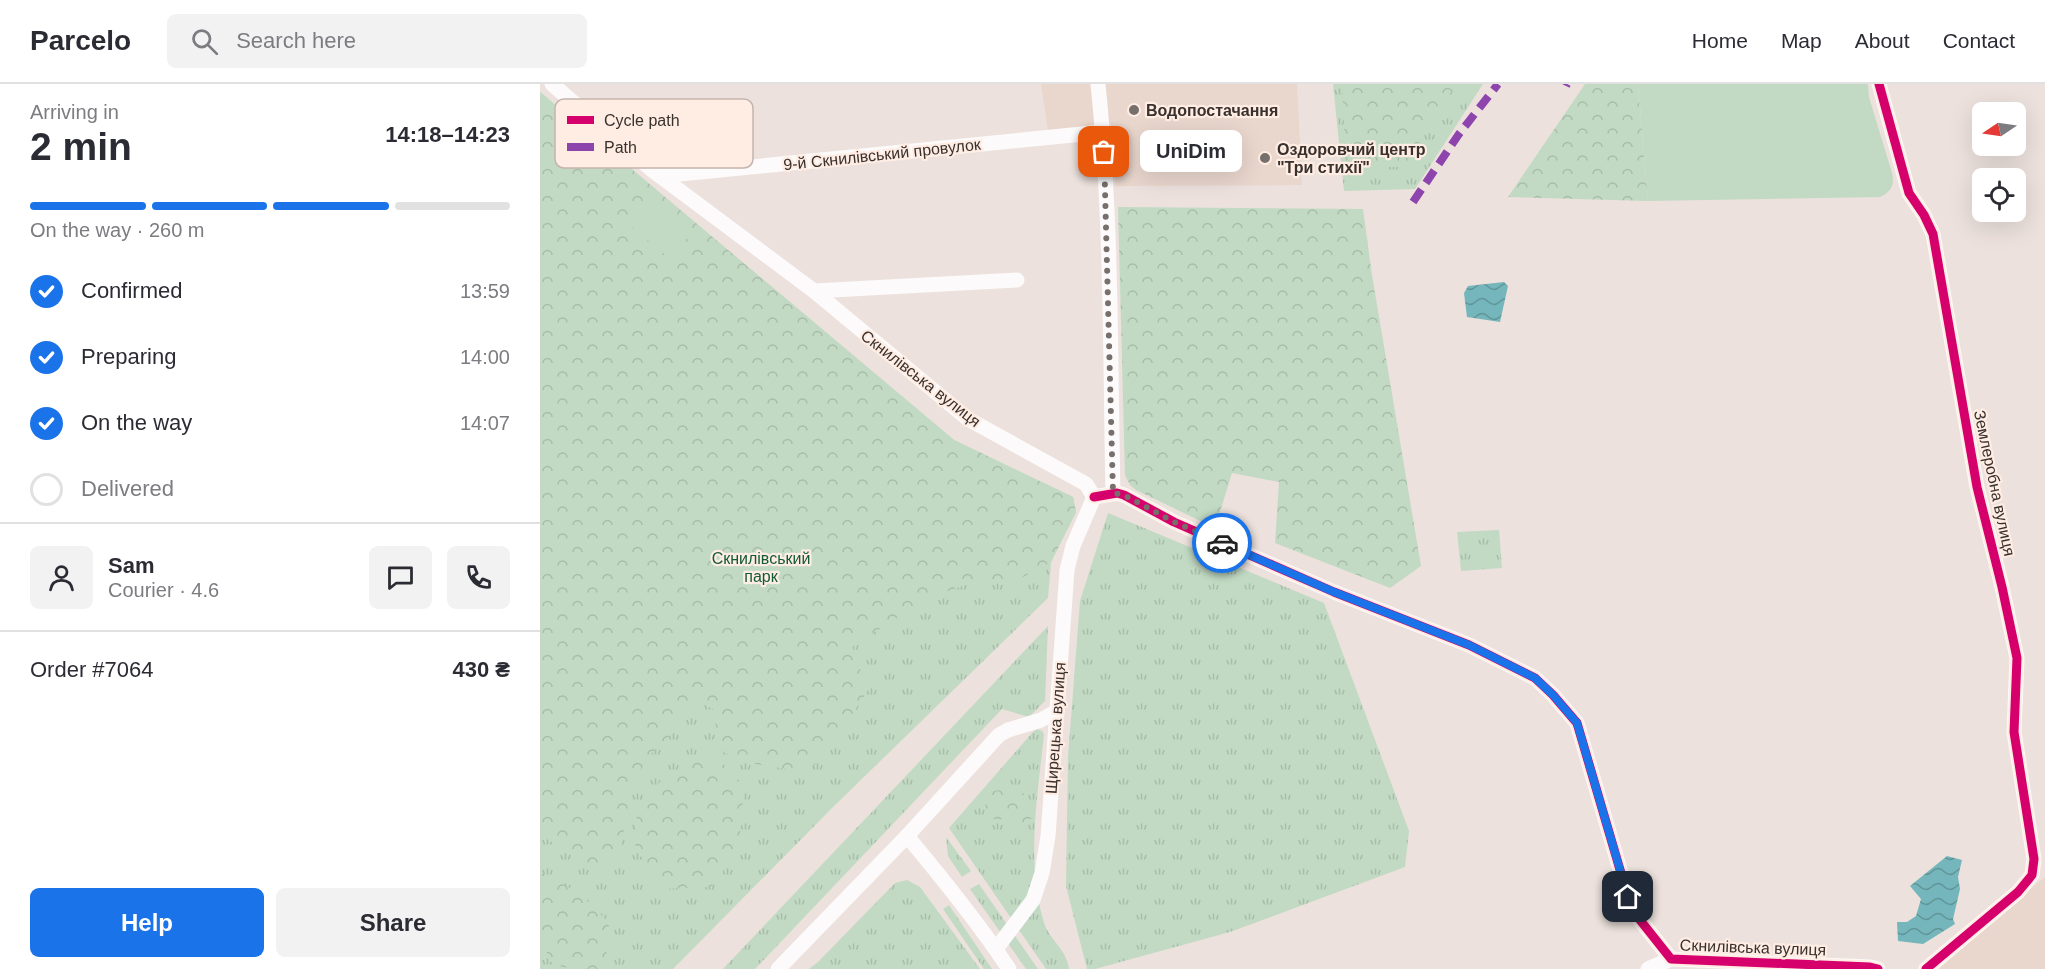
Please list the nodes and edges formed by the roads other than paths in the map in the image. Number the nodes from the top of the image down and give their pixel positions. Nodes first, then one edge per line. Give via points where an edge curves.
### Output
1 (552, 84) edge
2 (1098, 84) edge
3 (1879, 84) edge
4 (570, 99) edge
5 (1103, 132) junction
6 (753, 167) edge
7 (651, 168) edge
8 (741, 168) edge
9 (660, 176) junction
10 (1017, 280) dead end
11 (814, 291) junction
12 (1113, 493) junction
13 (1094, 497) junction
14 (1057, 711) junction
15 (907, 836) junction
16 (994, 947) junction
17 (1671, 959) junction
18 (778, 969) edge
19 (1008, 969) edge
20 (1648, 969) edge
21 (1878, 969) edge
22 (1926, 969) edge

1 - 4 street, Скнилівська вулиця
2 - 5 street
3 - 22 street, Землеробна вулиця via 1909,193 1933,234 1977,487 2017,658 2014,732 2034,859 2032,875 2018,892
5 - 6 street, 9-й Скнилівський провулок
5 - 12 street
7 - 9 street, Скнилівська вулиця
8 - 9 street, 9-й Скнилівський провулок
9 - 11 street, Скнилівська вулиця
10 - 11 street
11 - 13 street, Скнилівська вулиця via 968,419 1086,484
12 - 13 street
12 - 17 street, Скнилівська вулиця via 1334,592 1469,645 1535,678 1577,723 1628,897 1640,920
13 - 14 street, Щирецька вулиця via 1066,570
14 - 15 street via 999,735
14 - 16 street, Щирецька вулиця via 1042,873 1033,900
15 - 16 street
15 - 18 street
16 - 19 street
17 - 20 street, Скнилівська вулиця
17 - 21 street, Скнилівська вулиця

